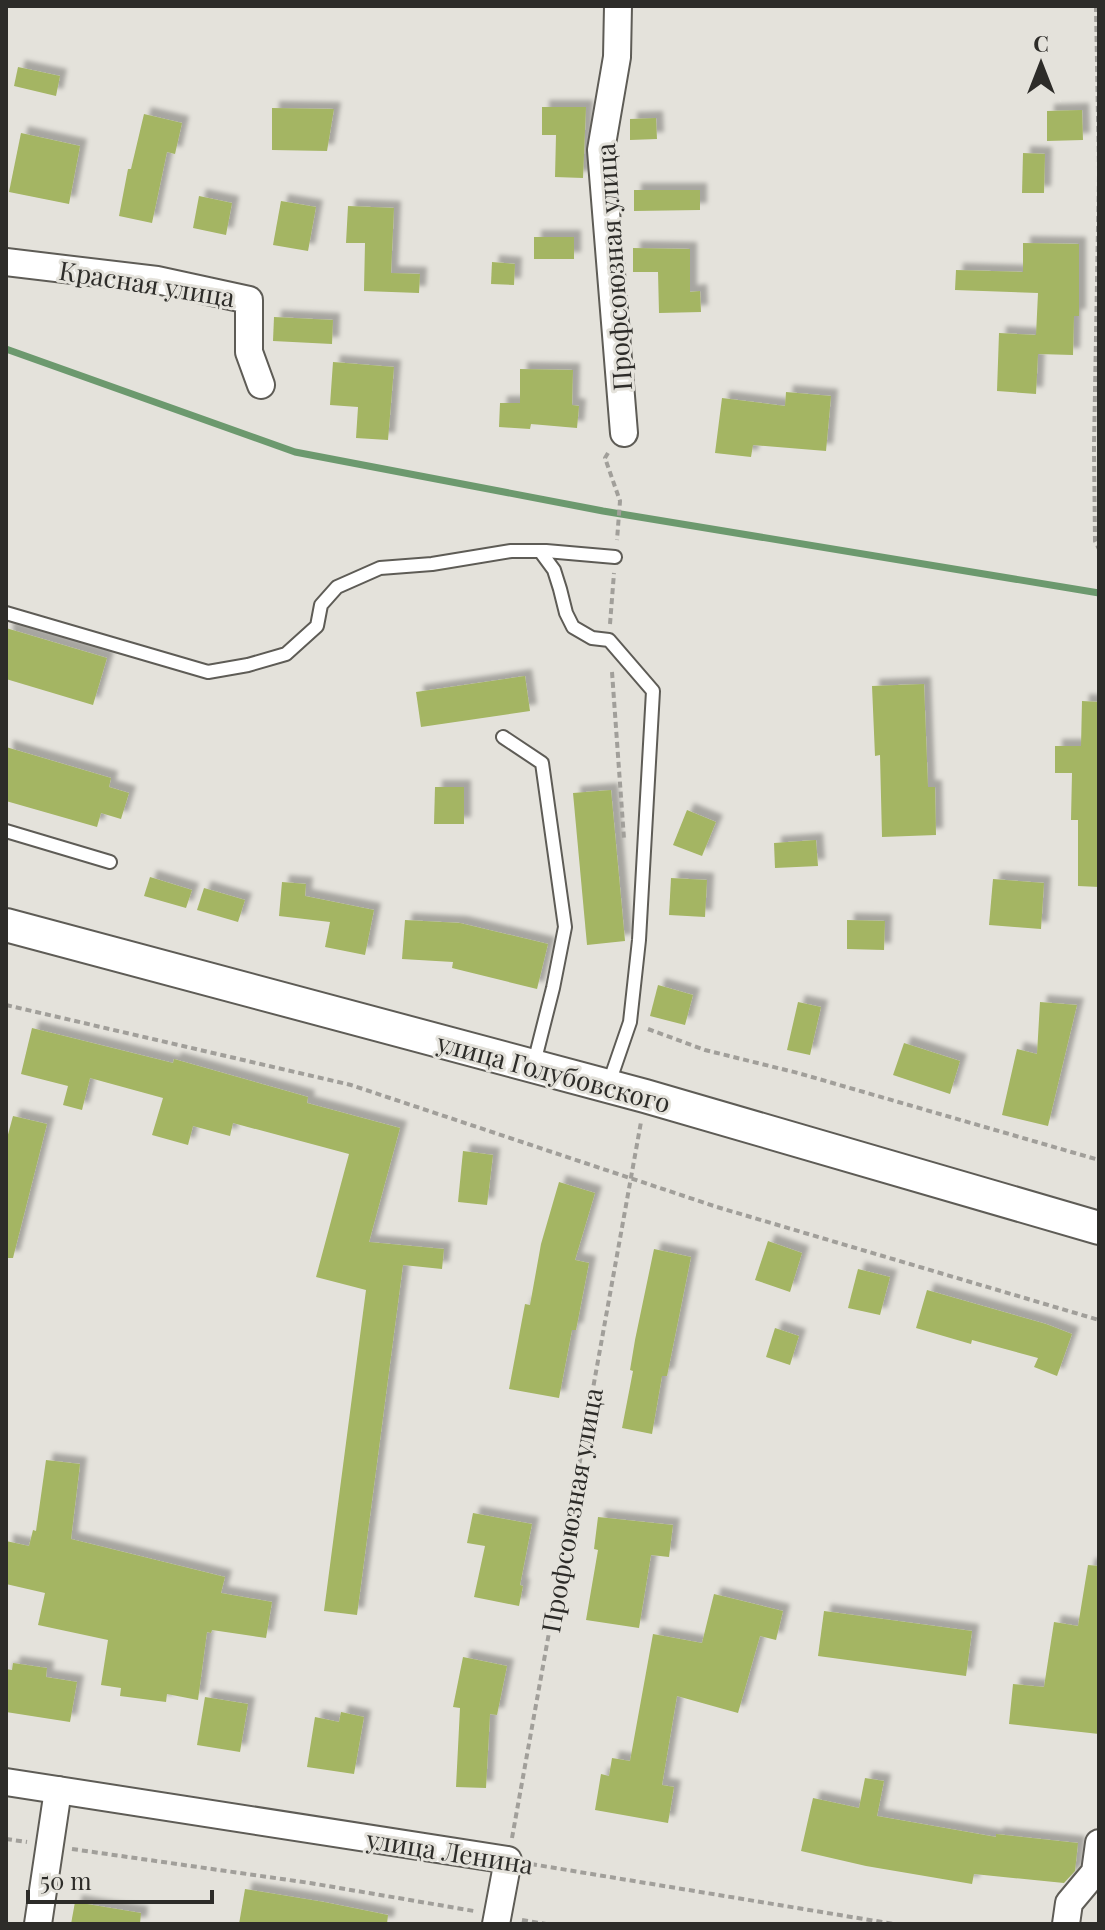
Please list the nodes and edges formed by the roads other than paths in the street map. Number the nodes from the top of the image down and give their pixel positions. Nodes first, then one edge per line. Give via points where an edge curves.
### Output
1 (618, 6) edge
2 (6, 262) edge
3 (261, 385) dead end
4 (624, 433) road end
5 (540, 551) junction
6 (615, 557) road end
7 (6, 613) edge
8 (503, 737) dead end
9 (6, 831) edge
10 (110, 862) dead end
11 (6, 925) edge
12 (533, 1067) junction
13 (608, 1087) junction
14 (1099, 1228) edge
15 (6, 1782) edge
16 (58, 1790) junction
17 (1099, 1843) edge
18 (496, 1920) edge
19 (38, 1924) edge
20 (1066, 1924) edge

1 - 4 street, Профсоюзная улица via 617,57 601,150
2 - 3 street, Красная улица via 157,280 249,300 249,352
5 - 6 lane
5 - 7 lane via 380,568 337,587 321,605 317,626 286,654 208,672
5 - 13 lane via 554,570 573,627 609,640 653,691 630,1022
8 - 12 lane via 542,763 565,927
9 - 10 lane
11 - 12 street, улица Голубовского
12 - 13 street, улица Голубовского
13 - 14 street, улица Голубовского
15 - 16 street, улица Ленина
16 - 18 street, улица Ленина via 508,1860
16 - 19 street
17 - 20 street via 1095,1872 1069,1903

